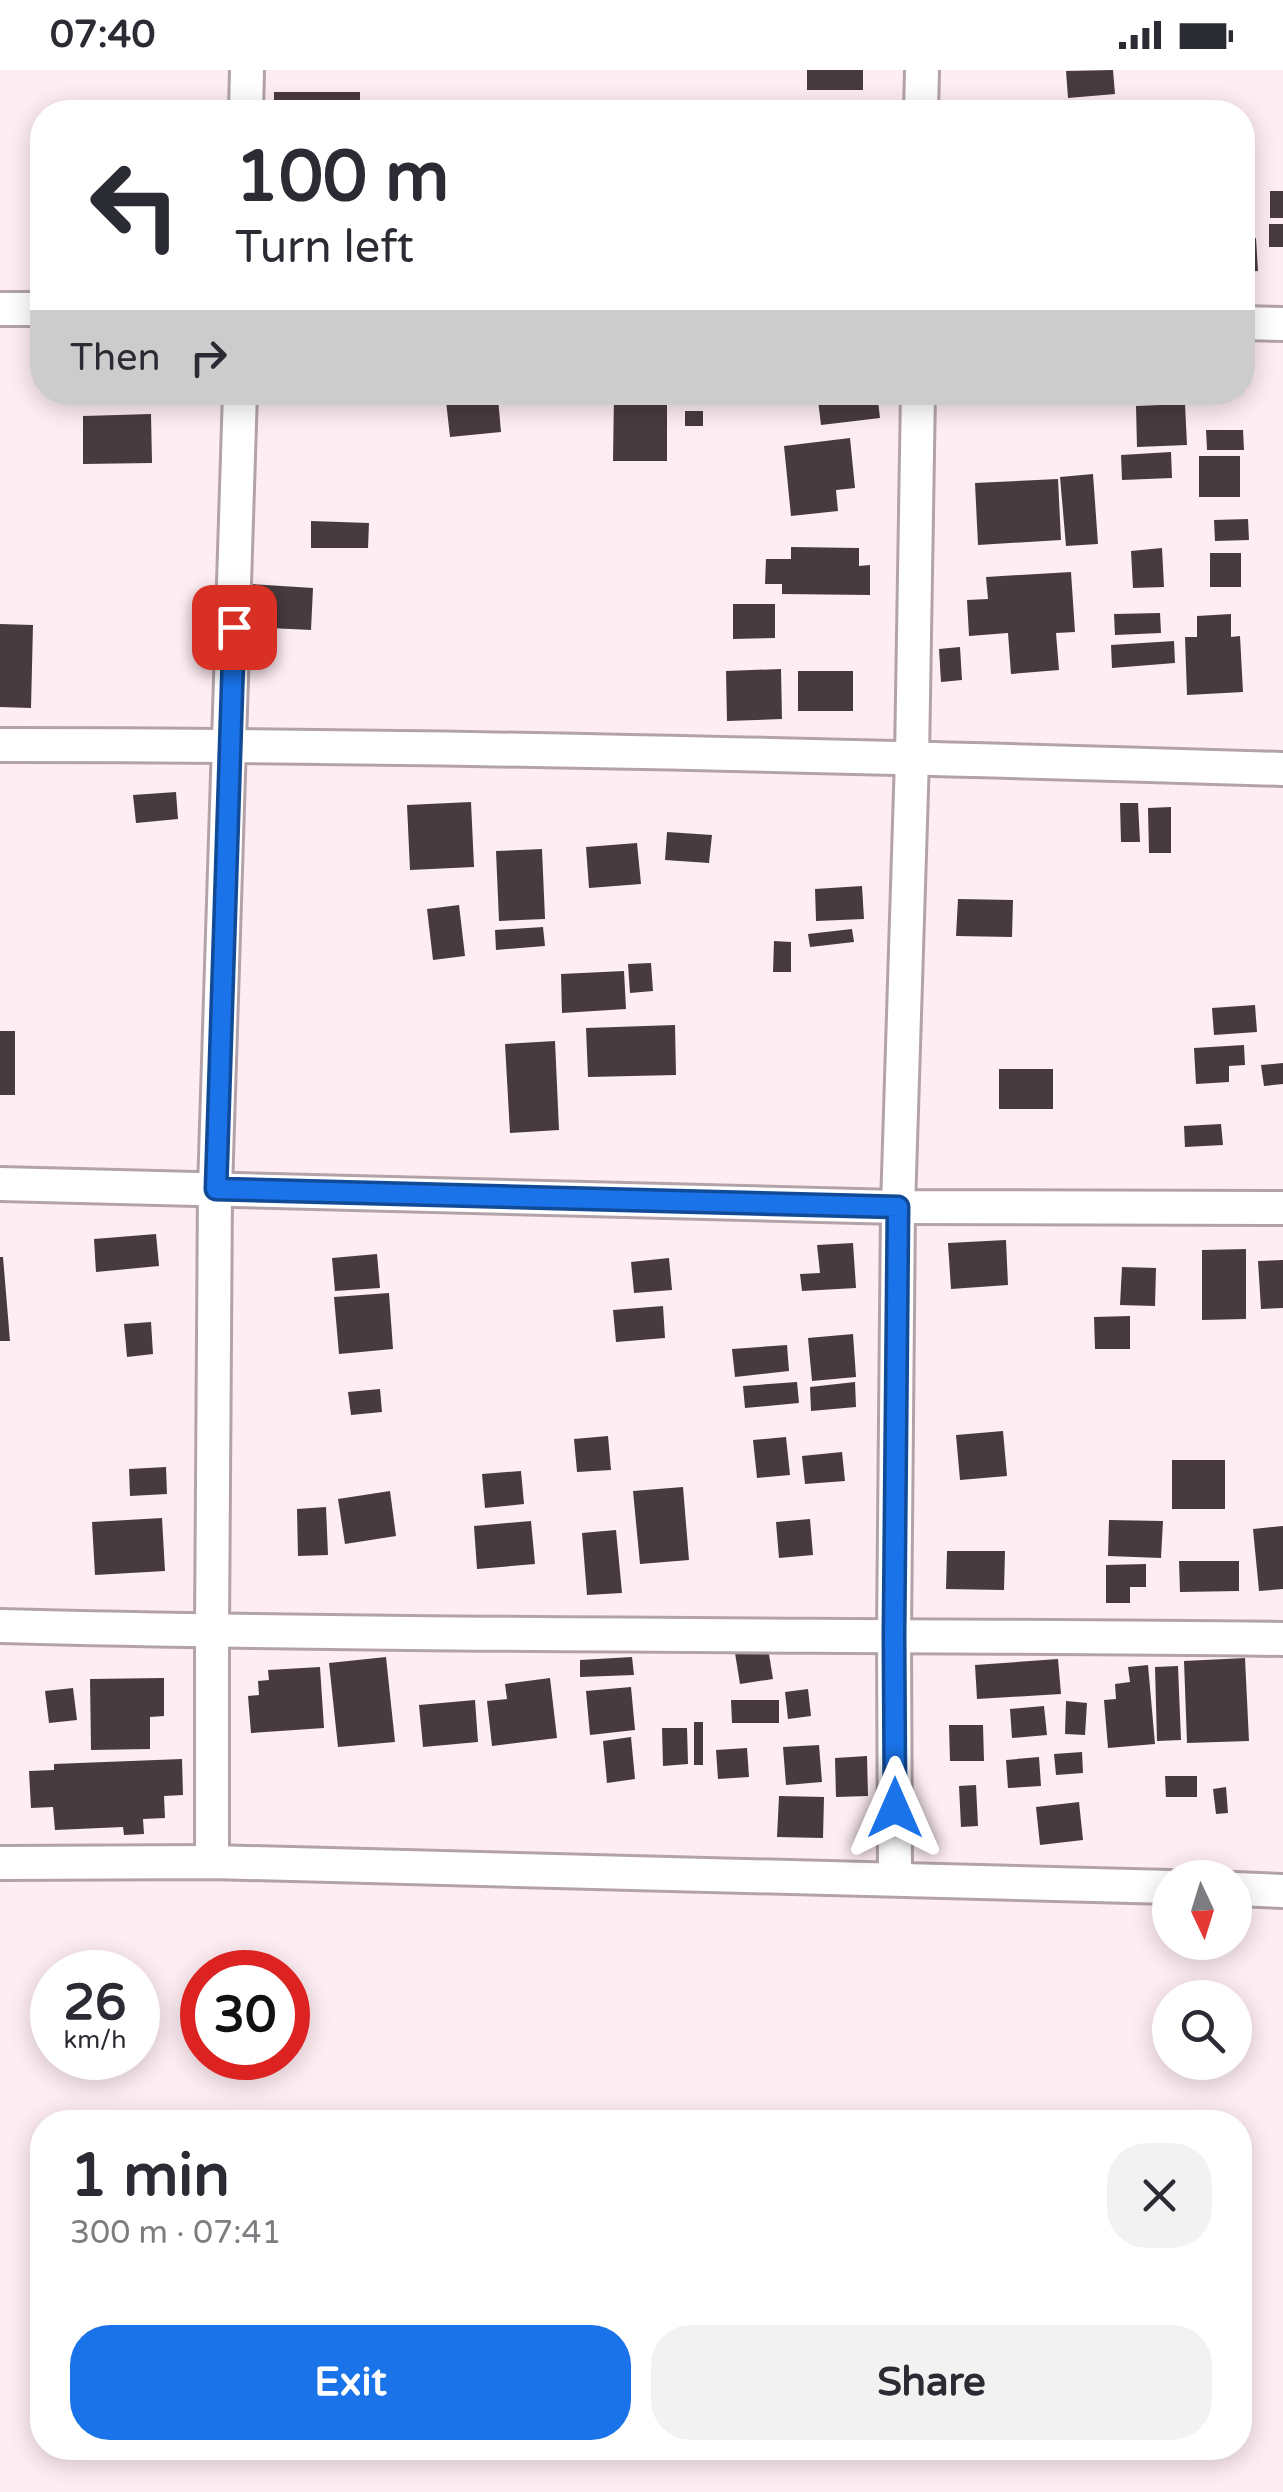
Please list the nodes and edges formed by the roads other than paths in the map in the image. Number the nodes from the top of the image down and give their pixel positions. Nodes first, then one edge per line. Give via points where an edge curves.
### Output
1 (247, 70) edge
2 (922, 70) edge
3 (246, 100) edge
4 (921, 100) edge
5 (0, 309) edge
6 (30, 309) edge
7 (1255, 323) edge
8 (1283, 324) edge
9 (240, 405) edge
10 (918, 405) edge
11 (0, 745) edge
12 (231, 745) junction
13 (912, 758) junction
14 (1283, 768) edge
15 (0, 1184) edge
16 (216, 1189) junction
17 (898, 1207) junction
18 (1283, 1208) edge
19 (0, 1626) edge
20 (212, 1631) junction
21 (894, 1634) junction
22 (1283, 1639) edge
23 (212, 1862) junction
24 (0, 1863) edge
25 (895, 1878) junction
26 (1152, 1886) edge
27 (1252, 1890) edge
28 (1283, 1891) edge

1 - 3 street
2 - 4 street
5 - 6 street
7 - 8 street
9 - 12 street
10 - 13 street
11 - 12 street
12 - 13 street
12 - 16 street
13 - 14 street
13 - 17 street
15 - 16 street
16 - 17 street
16 - 20 street
17 - 18 street
17 - 21 street
19 - 20 street
20 - 21 street
20 - 23 street
21 - 22 street
21 - 25 street
23 - 24 street
23 - 25 street
25 - 26 street
27 - 28 street

